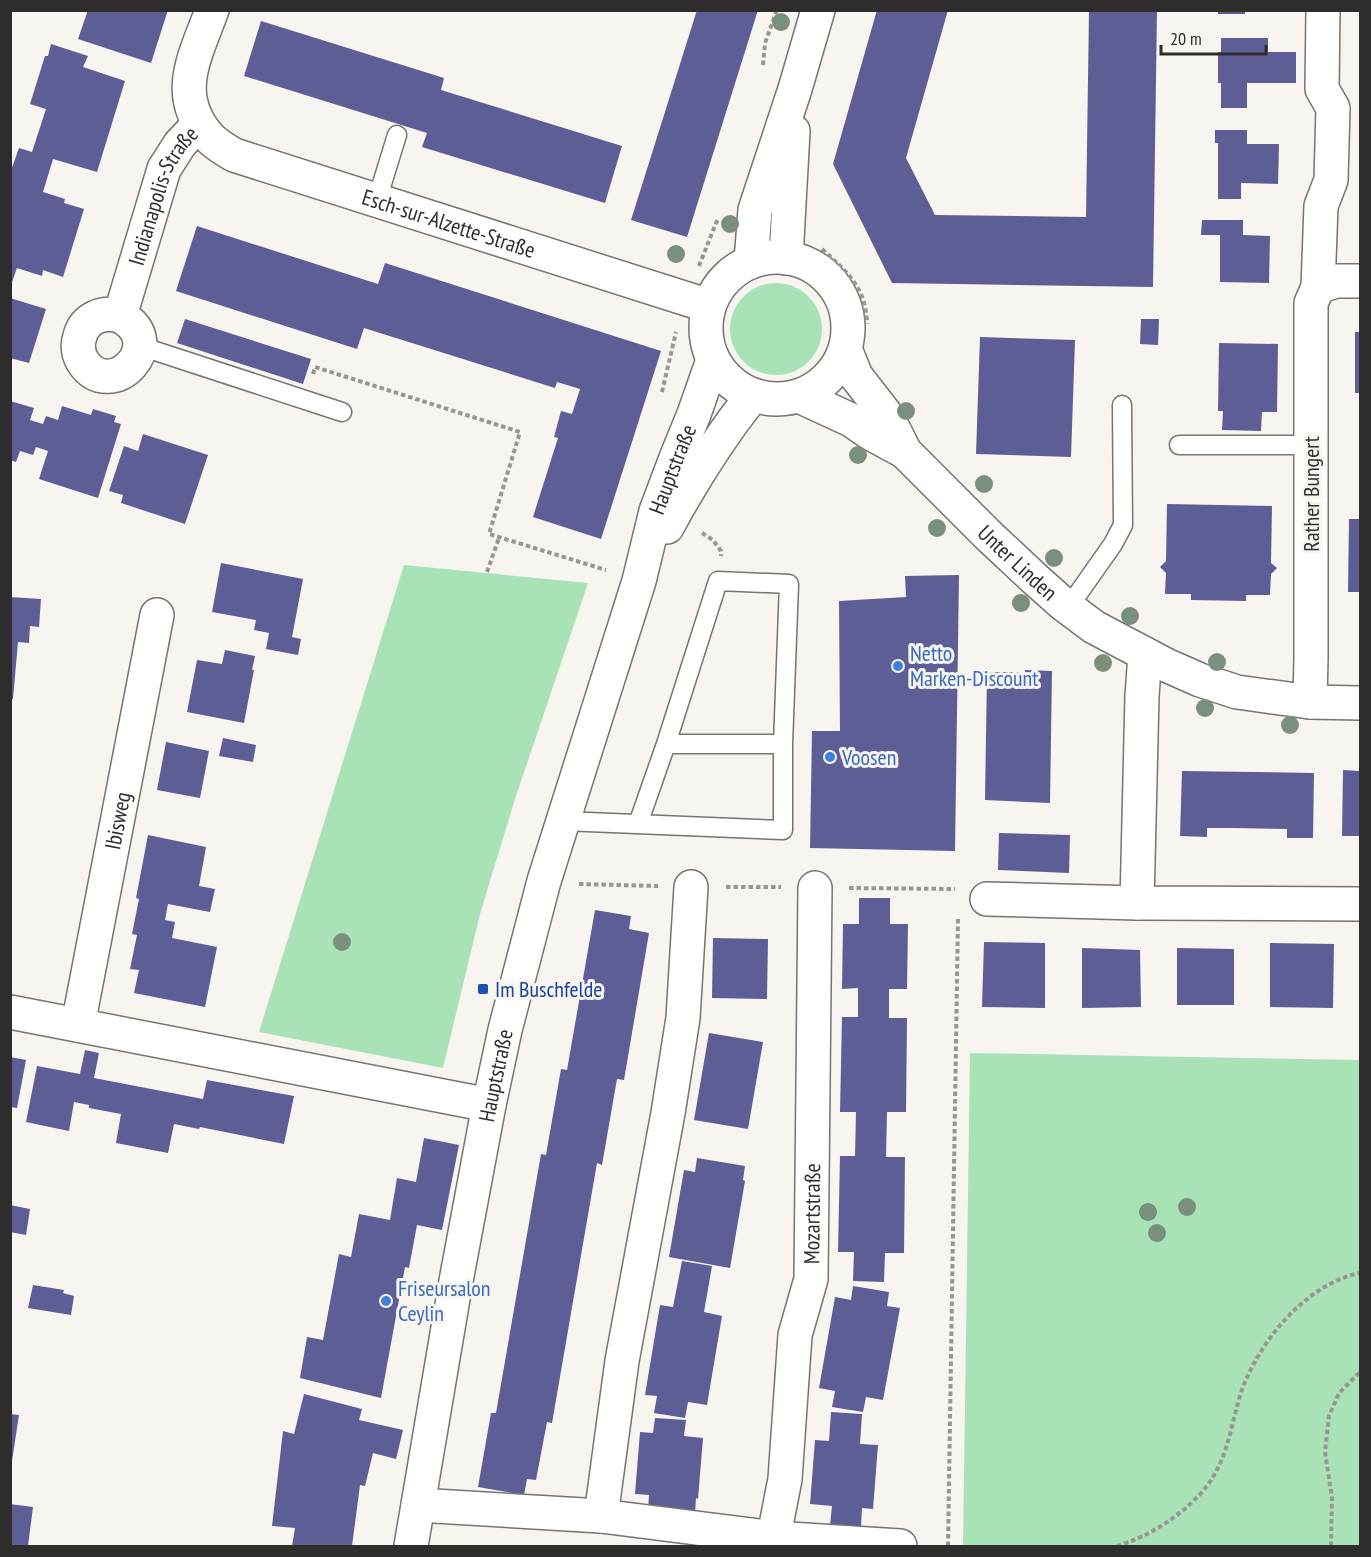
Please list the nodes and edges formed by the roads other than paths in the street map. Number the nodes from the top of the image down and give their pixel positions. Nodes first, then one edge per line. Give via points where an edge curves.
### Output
1 (212, 10) edge
2 (818, 10) edge
3 (1323, 10) edge
4 (795, 89) junction
5 (200, 124) junction
6 (397, 135) dead end
7 (377, 200) junction
8 (786, 258) junction
9 (751, 262) junction
10 (1360, 281) edge
11 (1318, 287) junction
12 (709, 306) junction
13 (120, 316) junction
14 (856, 339) junction
15 (140, 346) junction
16 (713, 360) junction
17 (753, 396) junction
18 (799, 396) junction
19 (1122, 405) dead end
20 (342, 412) dead end
21 (1179, 445) dead end
22 (1311, 445) junction
23 (906, 452) junction
24 (639, 581) junction
25 (1068, 608) junction
26 (157, 615) dead end
27 (1145, 654) junction
28 (1310, 702) junction
29 (1360, 703) edge
30 (666, 744) junction
31 (783, 744) junction
32 (563, 821) junction
33 (638, 824) junction
34 (691, 887) road end
35 (815, 888) road end
36 (968, 901) road end
37 (1137, 903) junction
38 (1360, 904) edge
39 (10, 1012) edge
40 (78, 1025) junction
41 (489, 1105) junction
42 (418, 1504) junction
43 (601, 1516) junction
44 (773, 1542) edge
45 (411, 1546) edge
46 (900, 1546) edge

1 - 5 street, Indianapolis-Straße via 191,69 189,88 190,104
2 - 4 street
3 - 11 street, Rather Bungert via 1322,89 1333,108 1331,180 1321,206
4 - 8 street
4 - 9 street via 755,210
5 - 7 street, Esch-sur-Alzette-Straße via 212,140 234,155
5 - 13 street, Indianapolis-Straße via 180,144 164,169
6 - 7 lane
7 - 12 street, Esch-sur-Alzette-Straße
8 - 9 street
8 - 14 street via 805,263 824,275 836,289
9 - 12 street via 720,286
10 - 11 street via 1336,281
11 - 22 street, Rather Bungert via 1311,303
12 - 16 street via 707,343
13 - 15 street via 133,325
13 - 15 street via 98,316 84,326 78,343 82,361 96,373 116,375 132,365
14 - 18 street via 829,378
14 - 23 street, Unter Linden via 856,376 886,416
15 - 20 lane
16 - 17 street via 724,376
16 - 24 street, Hauptstraße via 656,511
17 - 18 street
17 - 24 street, Hauptstraße via 681,501
18 - 23 street, Unter Linden
19 - 25 lane via 1123,525
21 - 22 lane
22 - 28 street, Rather Bungert
23 - 25 street, Unter Linden via 988,536
24 - 32 street, Hauptstraße
25 - 27 street, Unter Linden
26 - 40 street, Ibisweg
27 - 28 street, Unter Linden via 1200,680 1237,692
27 - 37 street
28 - 29 street, Unter Linden
30 - 31 lane
30 - 31 lane via 718,581 789,584
30 - 33 lane
31 - 33 lane via 783,830
32 - 33 lane
32 - 41 street, Hauptstraße via 505,1030
34 - 43 street via 683,1018 622,1361
35 - 44 street, Mozartstraße via 811,1279 795,1335 785,1479
36 - 37 street
37 - 38 street
39 - 40 street
40 - 41 street
41 - 42 street, Hauptstraße
42 - 43 street
42 - 45 street, Hauptstraße
43 - 44 street
44 - 46 street

